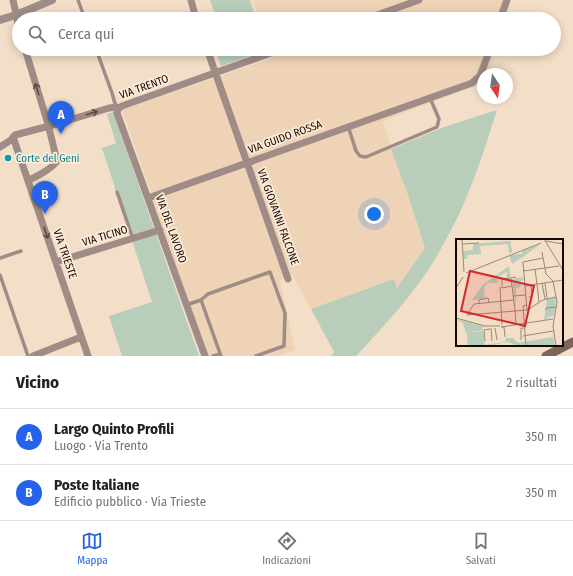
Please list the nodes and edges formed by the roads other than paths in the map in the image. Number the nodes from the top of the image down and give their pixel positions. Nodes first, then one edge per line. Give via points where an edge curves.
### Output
1 (13, 0) edge
2 (52, 0) edge
3 (78, 0) edge
4 (191, 0) edge
5 (419, 0) edge
6 (507, 0) edge
7 (15, 12) edge
8 (23, 12) edge
9 (82, 12) edge
10 (194, 12) edge
11 (386, 12) edge
12 (503, 12) edge
13 (12, 16) edge
14 (0, 20) edge
15 (27, 56) edge
16 (99, 56) edge
17 (209, 56) edge
18 (262, 56) edge
19 (487, 56) edge
20 (215, 73) junction
21 (430, 98) junction
22 (117, 108) junction
23 (47, 126) junction
24 (348, 126) junction
25 (13, 137) junction
26 (0, 147) edge
27 (247, 163) junction
28 (28, 180) junction
29 (117, 192) dead end
30 (148, 198) junction
31 (160, 230) junction
32 (133, 239) junction
33 (21, 251) dead end
34 (0, 258) edge
35 (56, 262) junction
36 (0, 275) edge
37 (288, 279) dead end
38 (201, 300) junction
39 (186, 305) junction
40 (81, 337) junction
41 (573, 340) edge
42 (220, 355) edge
43 (28, 356) edge
44 (33, 356) edge
45 (88, 356) edge
46 (205, 356) edge
47 (213, 356) edge
48 (256, 356) edge
49 (546, 356) edge

1 - 7 street
2 - 8 street
3 - 9 lane
4 - 10 street
5 - 11 street
6 - 12 street
13 - 14 street
23 -> 15 street
16 - 22 lane
17 - 20 street, VIA GIOVANNI FALCONE
18 - 20 street, VIA TRENTO
19 - 21 street via 477,80
20 - 22 street, VIA TRENTO
20 - 27 street, VIA GIOVANNI FALCONE
21 - 24 street, VIA GUIDO ROSSA
21 - 24 lane via 439,119 437,127 366,157 360,156 356,151
23 -> 22 street, VIA TRENTO
22 - 30 street, VIA DEL LAVORO
23 - 25 street, VIA TRENTO
23 - 28 street via 56,162
24 - 27 street, VIA GUIDO ROSSA
25 - 26 street, VIA TRENTO
25 - 28 street, VIA TRIESTE
27 - 30 street, VIA GUIDO ROSSA
27 - 37 street, VIA GIOVANNI FALCONE
28 -> 35 street, VIA TRIESTE
29 - 32 lane
30 - 31 street, VIA DEL LAVORO
31 - 32 street, VIA TICINO
31 - 39 street, VIA DEL LAVORO
32 - 35 street, VIA TICINO
33 - 34 lane
35 - 40 street, VIA TRIESTE
36 - 43 lane
38 - 39 lane
38 - 42 lane
38 - 48 lane via 208,294 270,272 285,313 284,346
39 - 46 street, VIA DEL LAVORO
40 - 44 street
40 - 45 street, VIA TRIESTE
41 - 49 main road
42 - 47 lane

